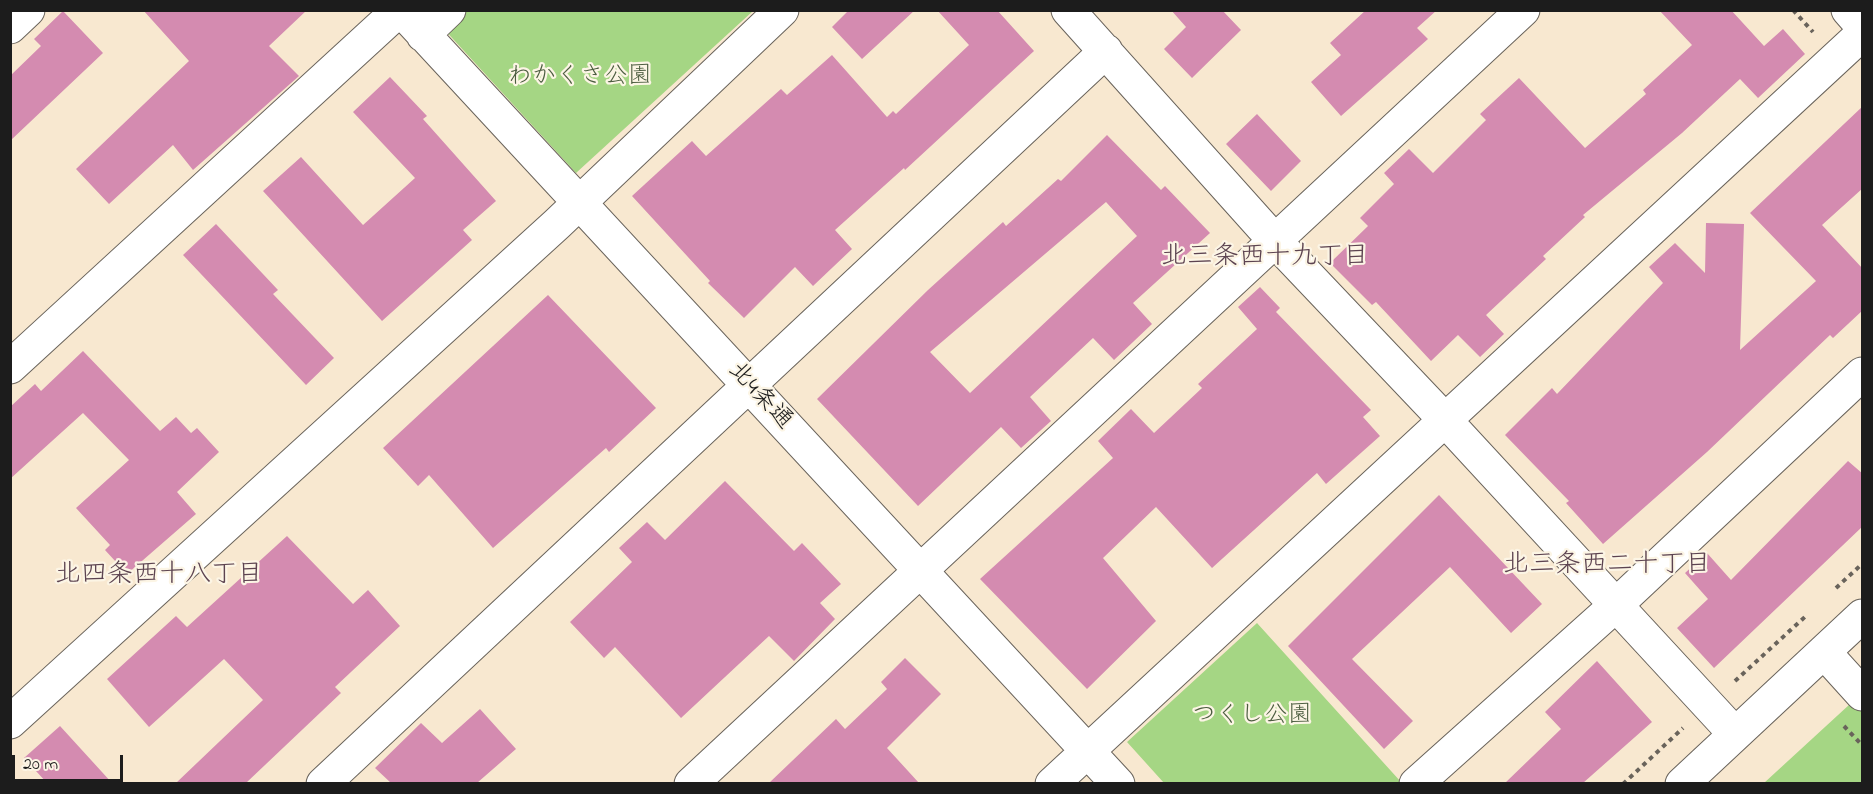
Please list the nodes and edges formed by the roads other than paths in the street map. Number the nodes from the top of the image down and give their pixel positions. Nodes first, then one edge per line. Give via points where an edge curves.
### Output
1 (28, 10) edge
2 (400, 10) edge
3 (449, 10) edge
4 (782, 10) edge
5 (1068, 10) edge
6 (1522, 10) edge
7 (1848, 10) edge
8 (1863, 26) edge
9 (10, 27) edge
10 (1863, 34) edge
11 (423, 36) junction
12 (1106, 51) junction
13 (579, 203) junction
14 (1275, 241) junction
15 (10, 367) edge
16 (1863, 374) edge
17 (749, 386) junction
18 (1445, 420) junction
19 (920, 572) junction
20 (1616, 604) junction
21 (1863, 616) edge
22 (1824, 652) junction
23 (1863, 694) edge
24 (10, 722) edge
25 (1736, 734) junction
26 (1087, 750) junction
27 (323, 783) edge
28 (691, 783) edge
29 (1052, 783) edge
30 (1118, 783) edge
31 (1416, 783) edge
32 (1682, 783) edge

1 - 9 street
2 - 11 street, 北4条通
2 - 15 street
3 - 11 street
4 - 13 street
5 - 12 street
6 - 14 street
7 - 8 street
10 - 18 street
11 - 13 street, 北4条通
12 - 14 street
12 - 17 street
13 - 17 street, 北4条通
13 - 24 street
14 - 18 street
14 - 19 street
16 - 20 street
17 - 19 street, 北4条通
17 - 27 street
18 - 20 street
18 - 26 street
19 - 26 street, 北4条通
19 - 28 street
20 - 25 street
20 - 31 street
21 - 22 street
22 - 23 street
22 - 25 street
25 - 32 street
26 - 29 street
26 - 30 street, 北4条通

